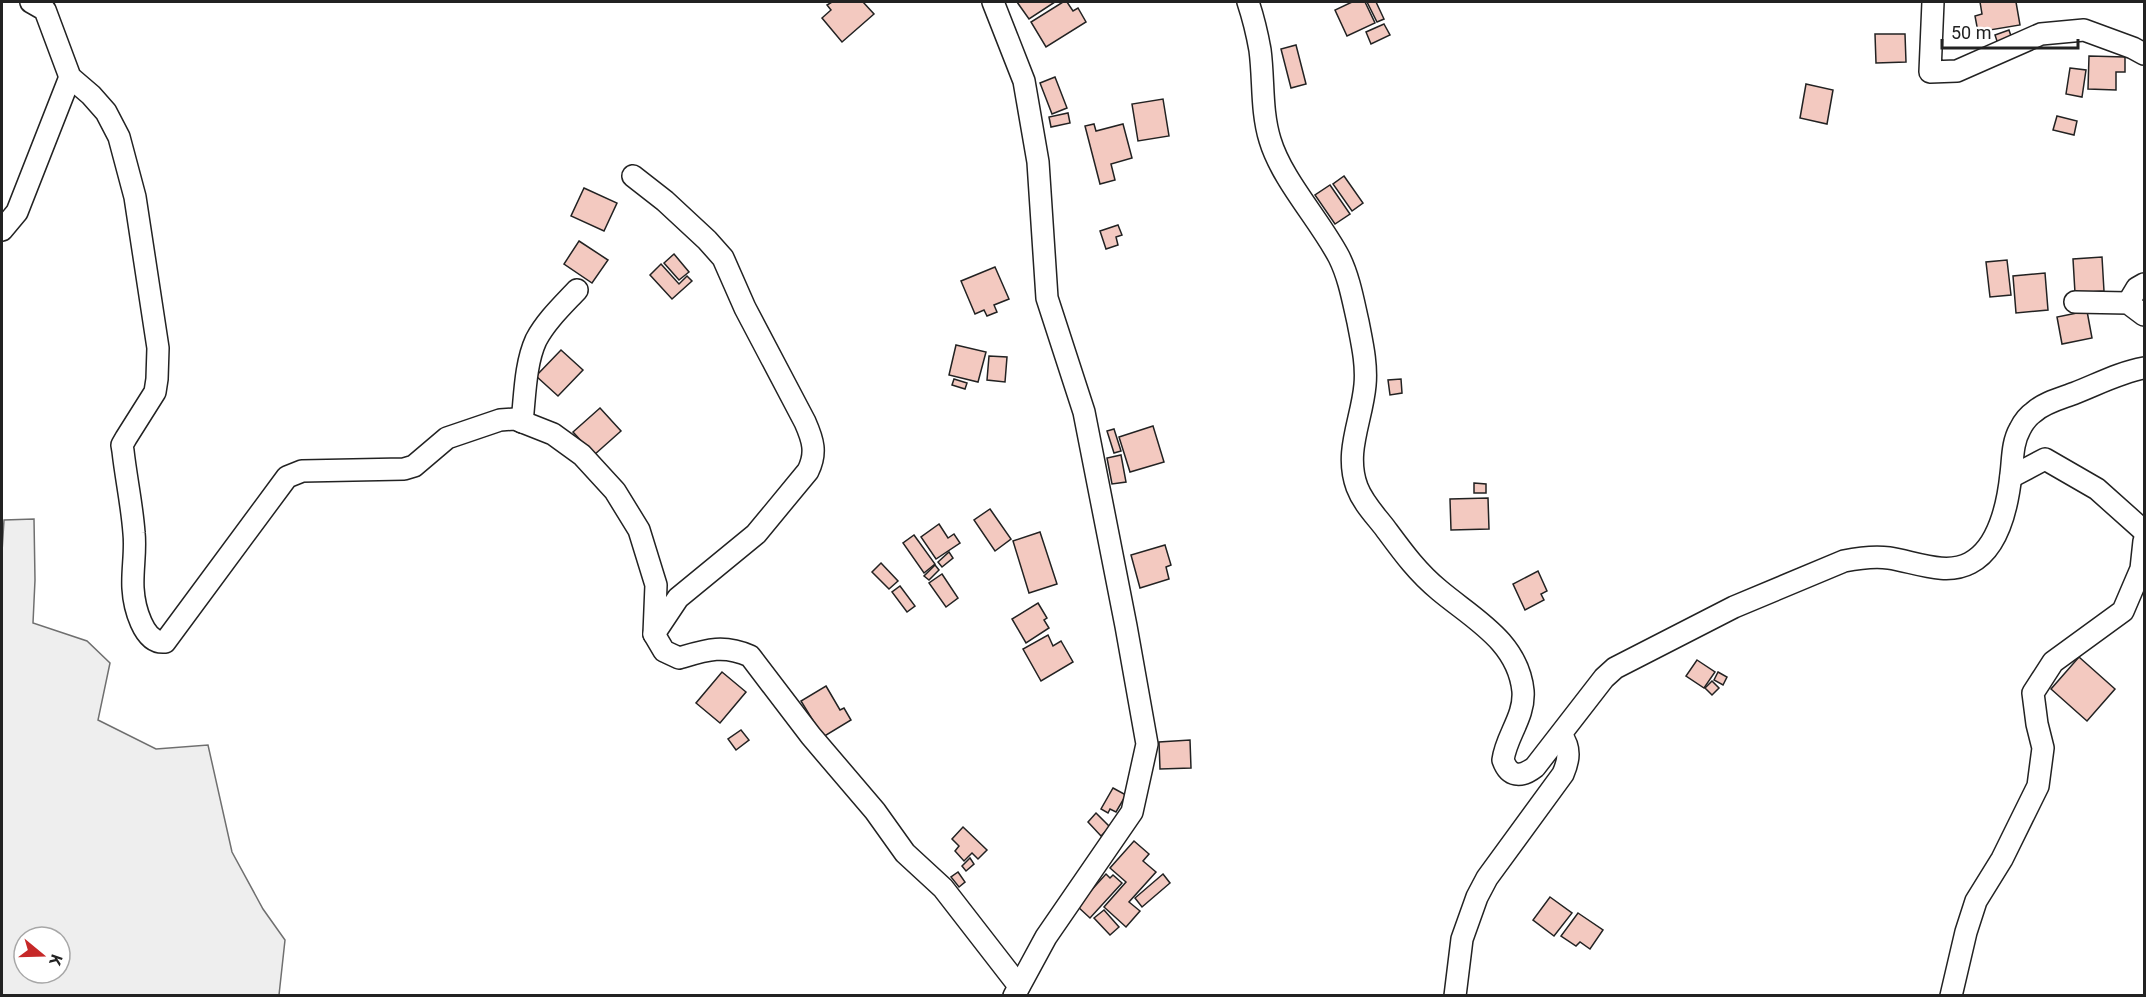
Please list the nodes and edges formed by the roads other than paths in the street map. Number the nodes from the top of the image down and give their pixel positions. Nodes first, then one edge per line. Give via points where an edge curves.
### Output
1 (31, 2) edge
2 (993, 2) edge
3 (1248, 2) edge
4 (1934, 2) edge
5 (2145, 54) edge
6 (70, 77) junction
7 (633, 176) dead end
8 (2, 230) edge
9 (2145, 284) edge
10 (577, 290) dead end
11 (2075, 302) dead end
12 (2136, 309) edge
13 (2145, 368) edge
14 (522, 422) junction
15 (2011, 477) junction
16 (2145, 531) edge
17 (2145, 541) edge
18 (654, 634) junction
19 (1561, 735) junction
20 (1016, 991) edge
21 (1455, 996) edge
22 (1951, 996) edge

1 - 6 street via 45,10
2 - 20 street via 1024,81 1038,162 1047,298 1084,412 1147,744 1132,812 1046,937
3 - 19 street via 1260,51 1270,140 1279,162 1338,256 1354,305 1366,375 1352,458 1357,488 1417,570 1490,630 1513,660 1523,699 1504,750 1505,766 1511,772 1527,774
4 - 5 street via 1930,72 1958,70 2042,34 2084,30
6 - 8 street via 17,212
6 - 14 street via 106,112 118,137 135,197 158,348 155,392 122,445 135,534 133,589 138,612 152,640 165,642 287,477 303,471 404,469 414,466 447,438 472,428 500,420
7 - 18 street via 665,201 723,258 805,422 814,450 808,471 756,534 678,598
9 - 12 street via 2137,288
10 - 14 street via 537,339 530,356
11 - 12 street
13 - 15 street via 2116,376 2033,412 2014,445
14 - 18 street via 554,434 582,455 615,491 639,530 656,585
15 - 16 street via 2045,459 2097,489
15 - 19 street via 1993,538 1984,553 1971,563 1944,569 1874,557 1833,565 1734,607 1615,668
17 - 22 street via 2141,568 2123,610 2053,662 2033,693 2043,748 2038,786 1976,901
18 - 20 street via 664,651 679,658 710,649 735,649 750,656 905,853 943,888
19 - 21 street via 1568,750 1563,774 1487,878 1468,917

